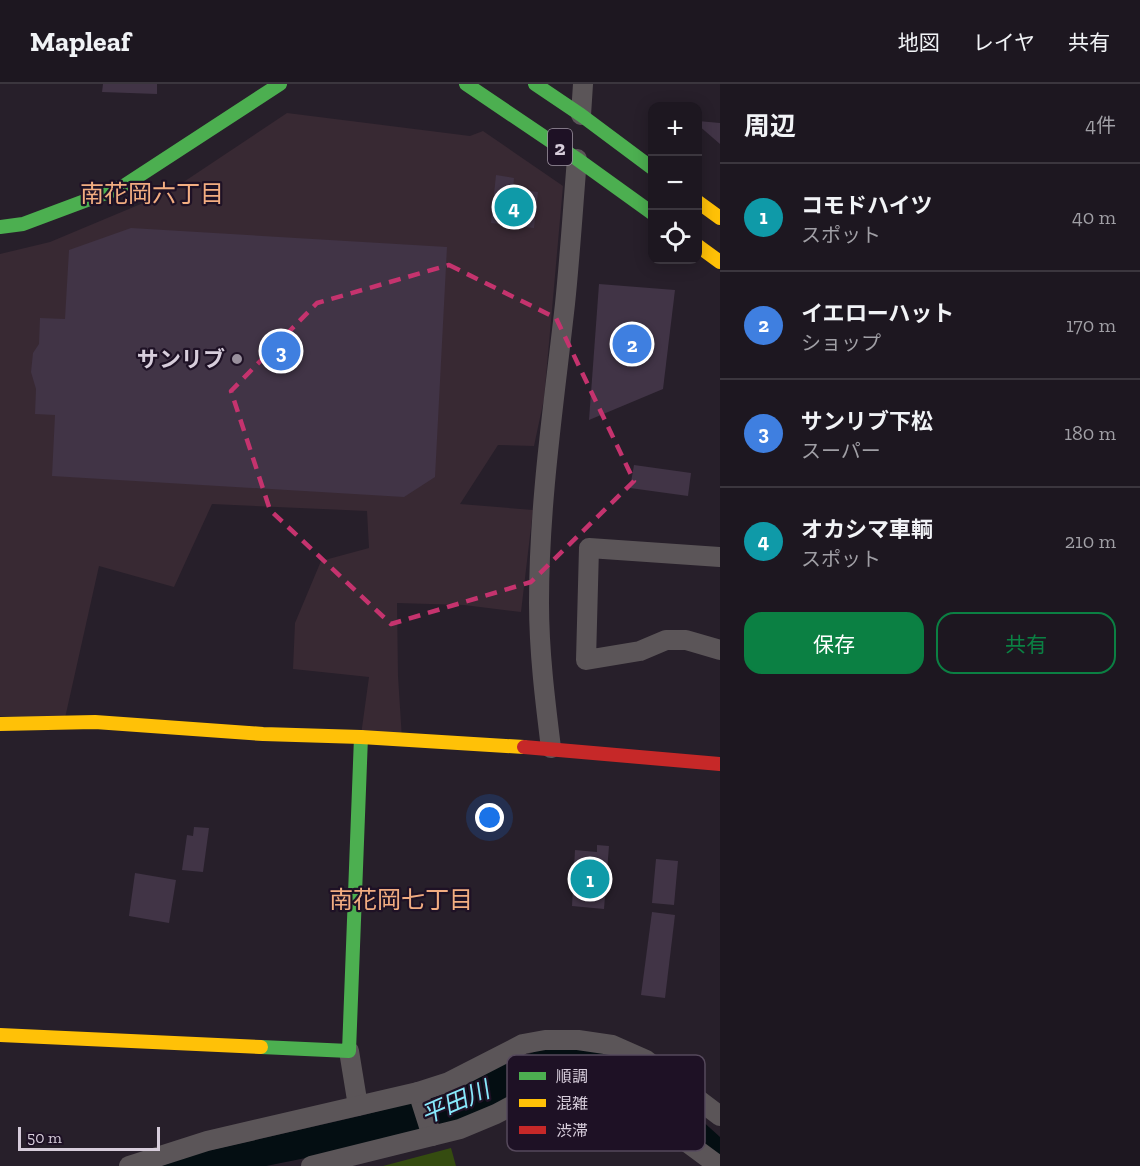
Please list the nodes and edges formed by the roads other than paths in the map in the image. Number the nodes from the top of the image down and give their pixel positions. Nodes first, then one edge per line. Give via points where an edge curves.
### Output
1 (280, 84) edge
2 (466, 84) edge
3 (535, 84) edge
4 (583, 84) edge
5 (581, 115) junction
6 (577, 159) junction
7 (648, 165) edge
8 (702, 205) edge
9 (648, 210) edge
10 (720, 218) edge
11 (0, 227) edge
12 (702, 249) edge
13 (720, 262) edge
14 (720, 557) edge
15 (720, 650) edge
16 (0, 724) edge
17 (361, 737) junction
18 (551, 748) junction
19 (720, 764) edge
20 (0, 1035) edge
21 (349, 1051) junction
22 (634, 1055) edge
23 (419, 1095) junction
24 (705, 1105) edge
25 (357, 1106) junction
26 (507, 1107) edge
27 (720, 1116) edge
28 (432, 1134) junction
29 (699, 1151) edge
30 (129, 1166) edge
31 (311, 1166) edge
32 (719, 1166) edge

1 - 11 main road via 122,187 23,224
2 - 6 main road, 2
3 - 5 main road, 2
4 - 5 street
5 - 7 main road, 2
6 - 9 main road, 2
6 - 18 street via 541,536 540,626
8 - 10 main road
12 - 13 main road
14 - 15 street via 589,548 586,660 640,651 666,640 686,640
16 - 17 main road via 94,722
17 - 18 main road
17 - 21 main road
18 - 19 main road
20 - 21 main road
21 - 25 street
22 - 23 street via 612,1046 578,1040 545,1040 524,1044
23 - 25 street
23 - 28 street
24 - 27 street
25 - 30 street via 207,1141
26 - 28 street via 478,1122
28 - 31 street
29 - 32 street

